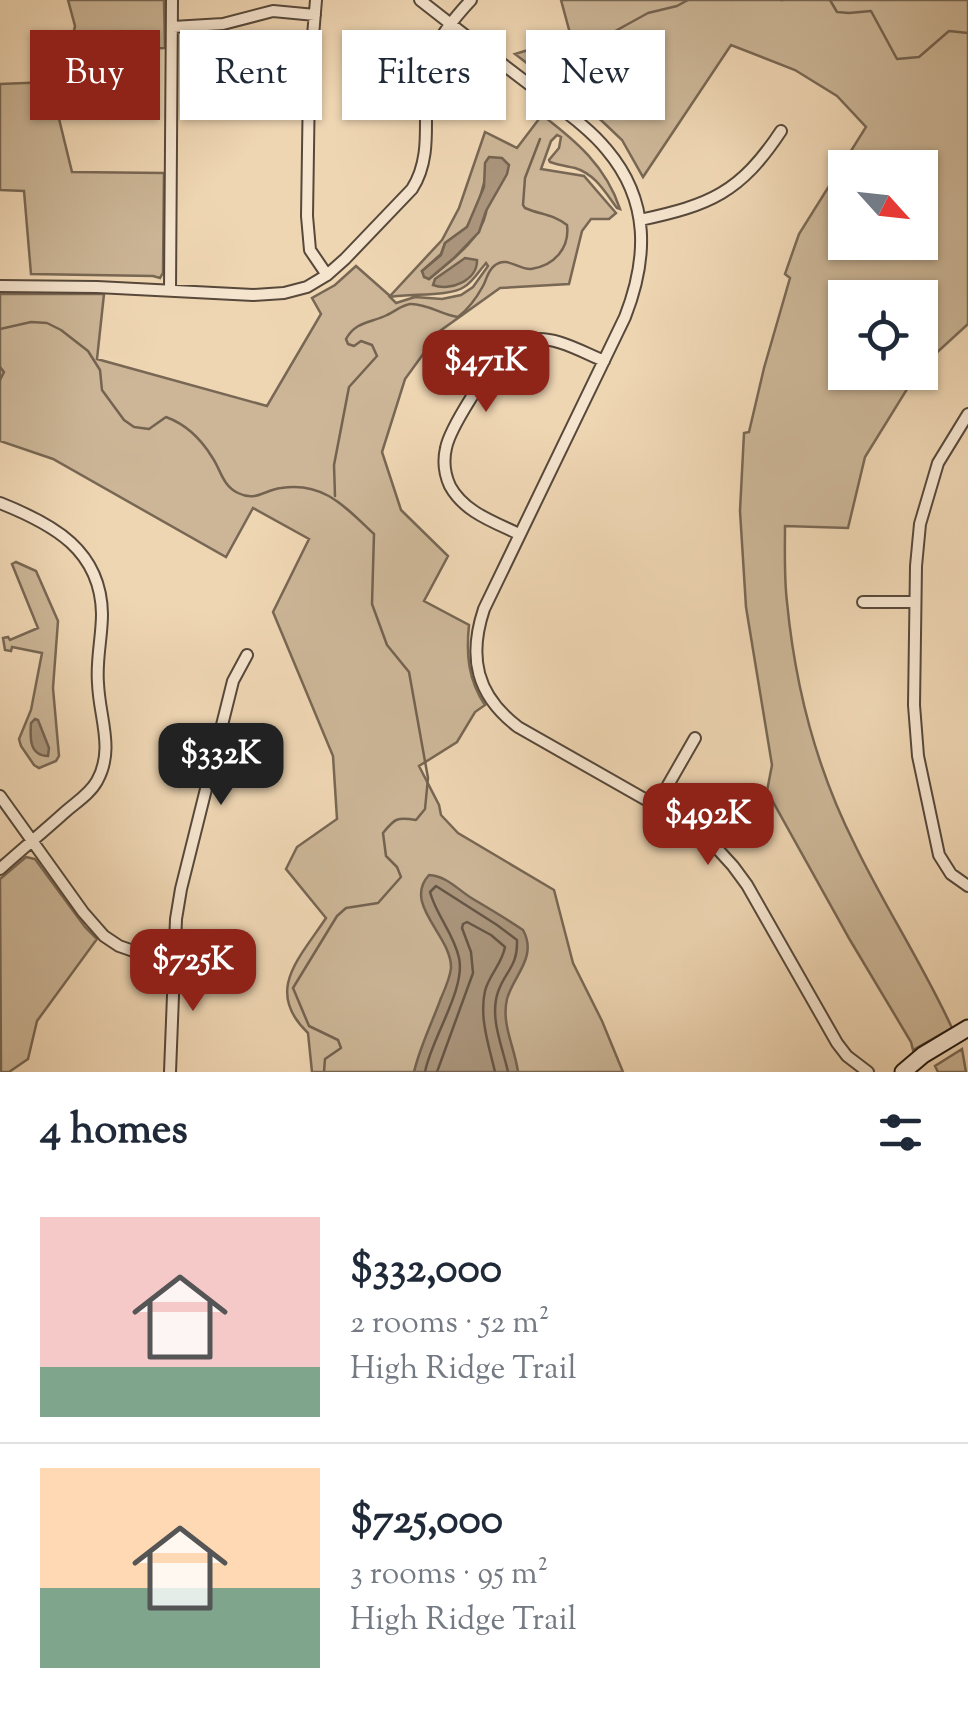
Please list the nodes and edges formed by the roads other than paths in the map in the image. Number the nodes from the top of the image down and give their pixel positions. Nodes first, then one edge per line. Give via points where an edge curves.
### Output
1 (172, 0) edge
2 (316, 0) edge
3 (420, 0) edge
4 (472, 0) edge
5 (314, 15) junction
6 (452, 24) junction
7 (174, 27) junction
8 (780, 131) dead end
9 (640, 220) junction
10 (327, 275) junction
11 (0, 286) edge
12 (170, 290) junction
13 (604, 361) junction
14 (968, 414) edge
15 (0, 504) edge
16 (519, 534) junction
17 (863, 602) dead end
18 (915, 602) junction
19 (247, 655) dead end
20 (694, 738) dead end
21 (0, 796) edge
22 (656, 806) junction
23 (33, 840) junction
24 (0, 869) edge
25 (968, 886) edge
26 (176, 955) junction
27 (968, 1028) edge
28 (170, 1072) edge
29 (868, 1072) edge
30 (903, 1072) edge

1 - 7 street
2 - 5 street
3 - 6 street
4 - 6 street
5 - 7 street via 273,11
5 - 10 street via 307,216 310,250
6 - 9 street via 606,149
6 - 10 street via 430,62 422,174
7 - 12 street
8 - 9 street via 752,170 719,196
9 - 13 street via 638,284
10 - 12 street via 307,288 274,294
11 - 12 street
13 - 16 street
13 - 16 street via 561,343 528,340 493,366 450,435 444,468 452,489 467,507
14 - 18 street via 943,452 926,498
15 - 23 street via 47,524 76,547 102,607 104,765 92,789
16 - 22 street via 476,641 482,682 506,718
17 - 18 street
18 - 25 street via 918,756 939,855
19 - 26 street via 233,680 198,817 176,918
20 - 22 street
21 - 23 street
22 - 29 street via 695,829 733,866 837,1043
23 - 24 street
23 - 26 street via 104,936 131,950
26 - 28 street
27 - 30 street

